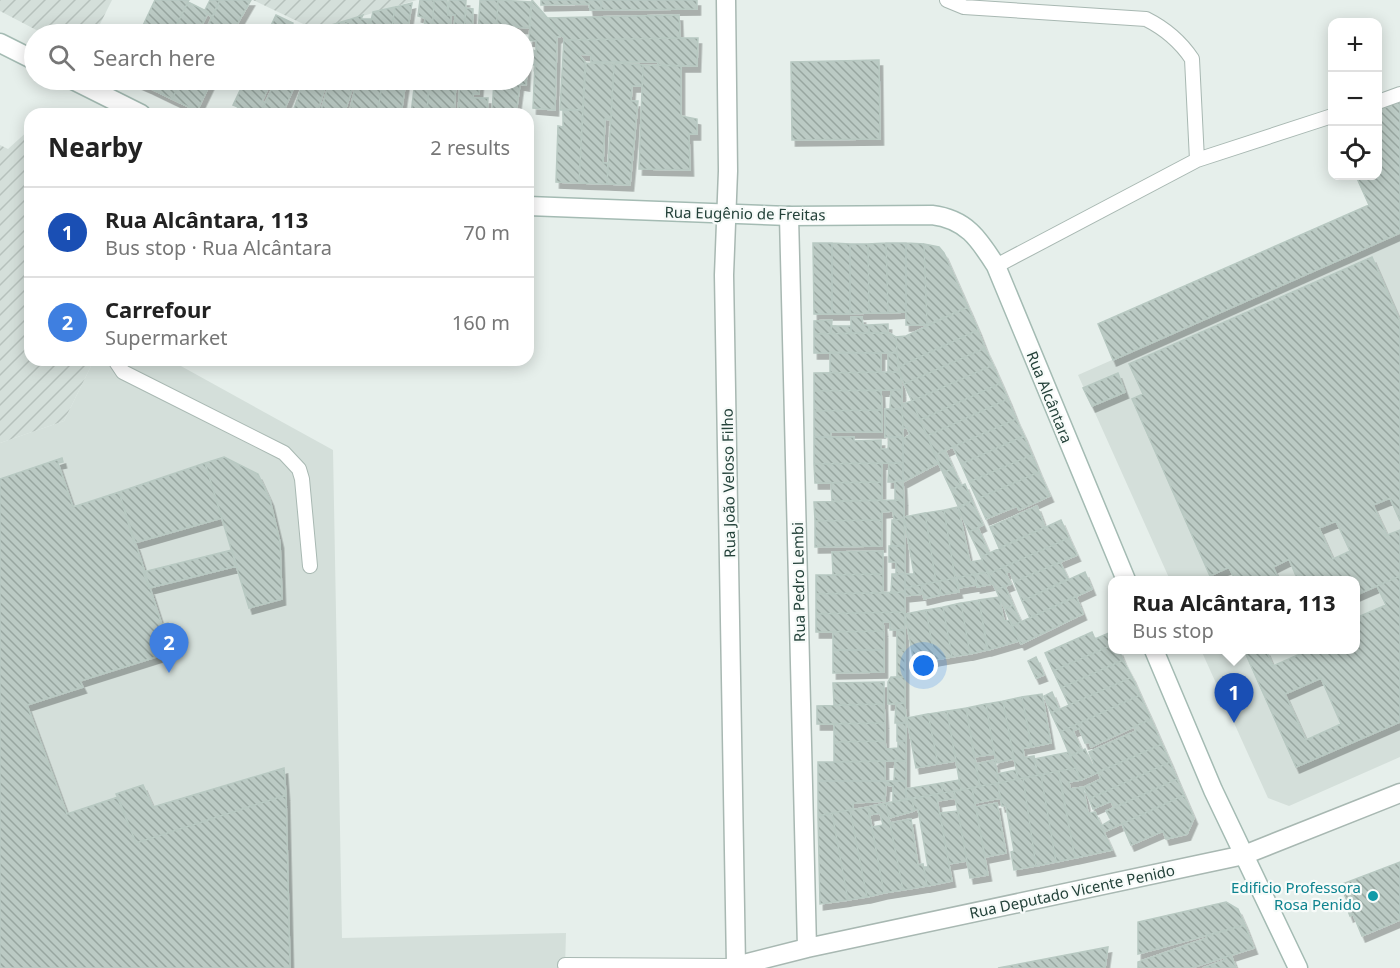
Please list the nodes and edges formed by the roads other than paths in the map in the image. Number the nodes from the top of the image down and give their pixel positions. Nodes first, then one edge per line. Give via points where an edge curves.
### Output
1 (726, 0) edge
2 (947, 0) edge
3 (0, 43) edge
4 (24, 55) edge
5 (93, 90) edge
6 (1400, 94) edge
7 (1382, 100) edge
8 (129, 108) edge
9 (1328, 117) edge
10 (1197, 160) junction
11 (534, 206) edge
12 (726, 214) junction
13 (789, 216) junction
14 (961, 222) joint
15 (996, 266) junction
16 (119, 366) edge
17 (310, 566) dead end
18 (1124, 576) edge
19 (1156, 654) edge
20 (1400, 793) edge
21 (1244, 855) junction
22 (807, 948) junction
23 (565, 965) dead end
24 (736, 966) junction
25 (1298, 968) edge

1 - 12 street, Rua João Veloso Filho
2 - 10 lane via 964,7 1146,19 1158,25 1184,46 1192,59
3 - 4 street
5 - 8 street
6 - 7 lane
9 - 10 lane
10 - 15 lane
11 - 12 street, Rua Eugênio de Freitas
12 - 13 street, Rua Eugênio de Freitas
12 - 24 street, Rua João Veloso Filho
13 - 14 street, Rua Eugênio de Freitas via 932,215
13 - 22 street, Rua Pedro Lembi
14 - 15 street, Rua Alcântara via 976,235
15 - 18 street, Rua Alcântara
16 - 17 lane via 123,372 293,461 302,479
19 - 21 street
20 - 21 street, Rua Deputado Vicente Penido
21 - 22 street, Rua Deputado Vicente Penido
21 - 25 street
22 - 24 street, Rua Deputado Vicente Penido
23 - 24 lane

